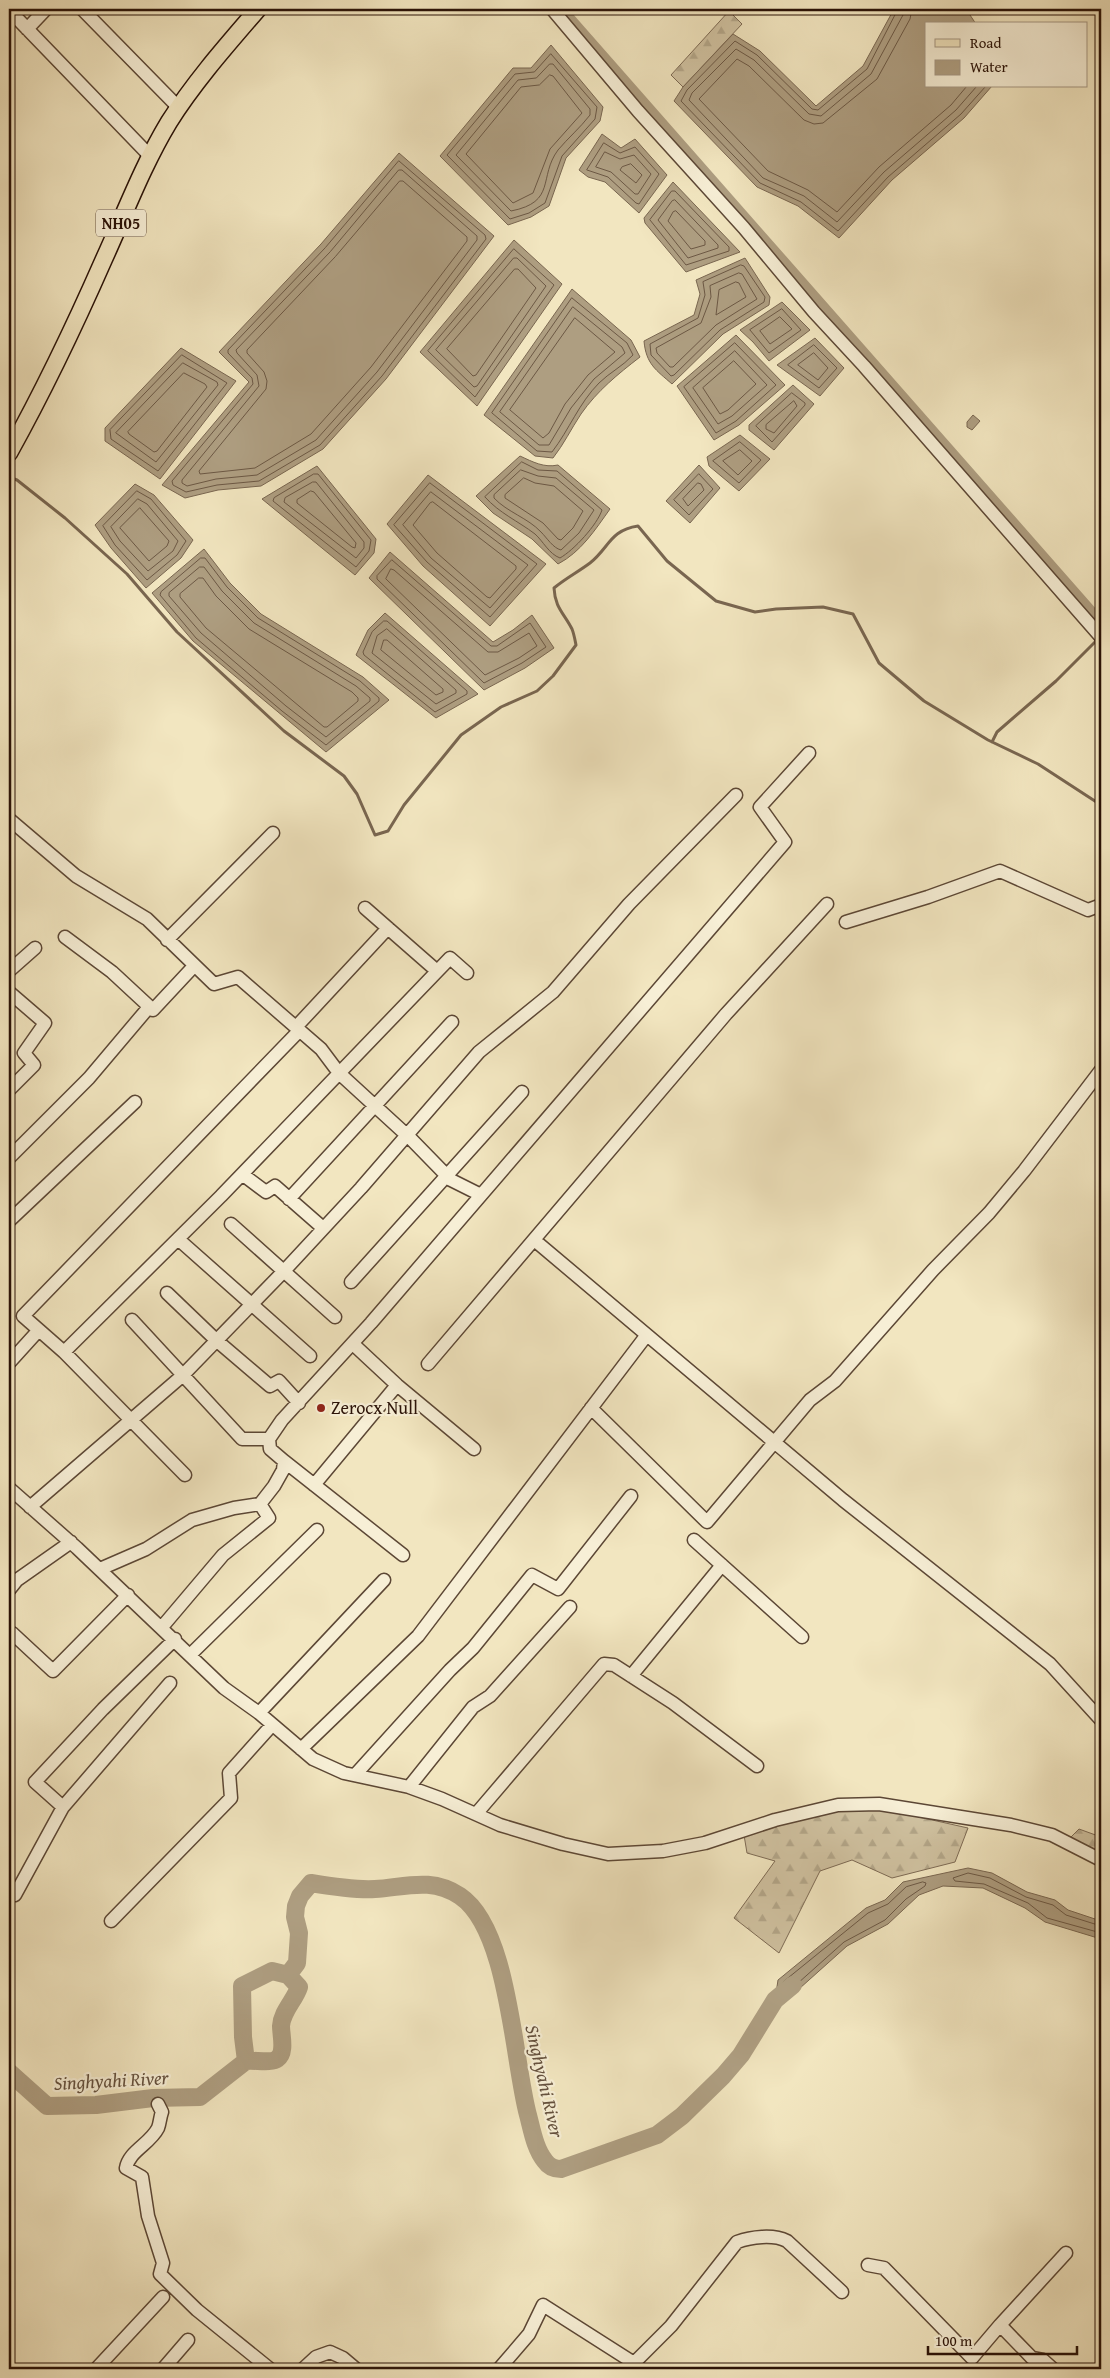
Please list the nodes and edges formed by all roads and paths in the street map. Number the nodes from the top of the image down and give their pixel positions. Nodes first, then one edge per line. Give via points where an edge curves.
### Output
1 (46, 9) edge
2 (82, 9) edge
3 (258, 9) edge
4 (552, 9) edge
5 (9, 10) edge
6 (27, 29) junction
7 (179, 108) junction
8 (150, 156) junction
9 (9, 452) edge
10 (1101, 637) edge
11 (809, 753) dead end
12 (736, 795) dead end
13 (9, 819) edge
14 (273, 834) dead end
15 (827, 904) dead end
16 (1101, 905) edge
17 (365, 908) dead end
18 (846, 922) dead end
19 (388, 928) junction
20 (65, 937) dead end
21 (167, 940) junction
22 (36, 948) dead end
23 (194, 966) junction
24 (9, 971) edge
25 (438, 971) junction
26 (467, 973) dead end
27 (9, 992) edge
28 (150, 1007) junction
29 (452, 1022) dead end
30 (298, 1028) junction
31 (1101, 1070) edge
32 (339, 1073) junction
33 (9, 1090) edge
34 (522, 1092) dead end
35 (135, 1102) dead end
36 (375, 1108) junction
37 (408, 1136) junction
38 (9, 1158) edge
39 (242, 1174) junction
40 (446, 1175) junction
41 (481, 1196) junction
42 (289, 1200) junction
43 (9, 1221) edge
44 (231, 1224) dead end
45 (323, 1228) junction
46 (178, 1239) junction
47 (539, 1244) dead end
48 (283, 1272) junction
49 (351, 1282) dead end
50 (167, 1293) dead end
51 (250, 1305) junction
52 (334, 1317) dead end
53 (132, 1320) dead end
54 (38, 1331) junction
55 (646, 1336) junction
56 (216, 1340) junction
57 (353, 1344) junction
58 (64, 1352) junction
59 (310, 1356) dead end
60 (9, 1363) edge
61 (428, 1364) dead end
62 (182, 1376) junction
63 (397, 1385) junction
64 (299, 1403) junction
65 (591, 1408) junction
66 (131, 1421) junction
67 (269, 1439) junction
68 (773, 1442) junction
69 (474, 1449) dead end
70 (284, 1461) junction
71 (186, 1475) dead end
72 (314, 1485) junction
73 (9, 1488) edge
74 (631, 1496) dead end
75 (260, 1504) junction
76 (30, 1507) junction
77 (316, 1530) dead end
78 (694, 1540) dead end
79 (71, 1542) junction
80 (403, 1555) dead end
81 (722, 1565) junction
82 (100, 1570) junction
83 (384, 1580) dead end
84 (9, 1590) edge
85 (128, 1595) junction
86 (570, 1607) dead end
87 (162, 1627) junction
88 (10, 1632) edge
89 (802, 1637) dead end
90 (175, 1639) junction
91 (190, 1655) junction
92 (631, 1676) junction
93 (170, 1683) dead end
94 (259, 1713) junction
95 (1101, 1720) edge
96 (272, 1725) junction
97 (302, 1749) junction
98 (757, 1766) dead end
99 (355, 1775) junction
100 (408, 1788) junction
101 (63, 1807) junction
102 (476, 1814) junction
103 (1101, 1860) edge
104 (14, 1895) dead end
105 (111, 1921) dead end
106 (158, 2104) dead end
107 (1066, 2253) dead end
108 (868, 2265) dead end
109 (842, 2292) dead end
110 (163, 2297) dead end
111 (1000, 2325) junction
112 (188, 2340) dead end
113 (96, 2369) edge
114 (162, 2369) edge
115 (270, 2369) edge
116 (303, 2369) edge
117 (356, 2369) edge
118 (499, 2369) edge
119 (1053, 2369) edge

1 - 6 street
2 - 7 street
3 - 7 main road, NH05 via 202,74
4 - 10 street
5 - 6 street
6 - 8 street
7 - 8 main road, NH05
8 - 9 main road, NH05 via 74,328
11 - 41 street via 760,807 785,842
12 - 37 street via 629,904 553,992 479,1052
13 - 21 street via 76,876 147,920
14 - 21 street
15 - 61 street via 726,1014
16 - 18 street via 1088,910 1000,871
17 - 19 street
19 - 25 street
19 - 30 street
20 - 28 street via 112,972
21 - 23 street
22 - 24 street
23 - 28 street via 153,1010
23 - 30 street via 214,984 238,976
25 - 26 street via 450,958
25 - 32 street
27 - 33 street via 45,1023 24,1053 34,1065
28 - 38 street via 89,1078
29 - 36 street
30 - 32 street via 322,1049
30 - 54 street via 23,1316
31 - 68 street via 989,1213 933,1270 835,1381 810,1400
32 - 36 street
32 - 39 street
34 - 40 street
35 - 43 street
36 - 37 street
36 - 42 street
37 - 40 street
37 - 45 street
39 - 42 street via 266,1192 275,1186
39 - 46 street
40 - 41 street
40 - 49 street
41 - 57 street
42 - 45 street
44 - 48 street
45 - 48 street
46 - 51 street
46 - 58 street
47 - 55 street
48 - 51 street
48 - 52 street
50 - 56 street
51 - 56 street
51 - 59 street
53 - 62 street
54 - 58 street
54 - 60 street
55 - 65 street
55 - 68 street
56 - 62 street
56 - 64 street via 270,1386 279,1381
57 - 63 street
57 - 64 street
58 - 66 street
62 - 66 street
62 - 67 street via 242,1439
63 - 69 street
63 - 72 street
64 - 67 street
65 - 68 street via 707,1522
65 - 97 street via 418,1636
66 - 71 street
66 - 76 street
67 - 70 street via 270,1449
68 - 95 street via 1050,1664
70 - 72 street
70 - 75 street via 283,1470
72 - 80 street
73 - 76 street
74 - 99 street via 558,1589 532,1575 474,1648
75 - 82 street via 192,1520 146,1549
75 - 87 street via 269,1518 223,1555
76 - 79 street
77 - 91 street
78 - 81 street
79 - 82 street
79 - 84 street via 17,1580
81 - 89 street
81 - 92 street
82 - 85 street
83 - 94 street
85 - 87 street
85 - 88 street via 53,1670
86 - 100 street via 490,1696 473,1707
87 - 90 street
90 - 91 street
90 - 101 street via 122,1689 35,1782
91 - 94 street via 224,1688
92 - 98 street
92 - 102 street via 614,1665 604,1664
93 - 101 street
94 - 96 street
96 - 97 street
96 - 105 street via 229,1773 231,1798
97 - 99 street via 313,1758
99 - 100 street
100 - 102 street
101 - 104 street
102 - 103 street via 563,1844 608,1854 663,1851 705,1843 775,1820 838,1805 879,1804 1052,1835
106 - 115 street via 162,2112 158,2128 127,2160 126,2168 142,2177 148,2216 163,2262 160,2274 197,2310
107 - 111 street
108 - 111 street via 884,2268 972,2358
109 - 118 street via 780,2237 747,2239 736,2242 671,2326 634,2363 543,2305 530,2334
110 - 113 street
111 - 119 street via 1032,2358 1043,2360
112 - 114 street
116 - 117 street via 316,2357 330,2352 344,2358

